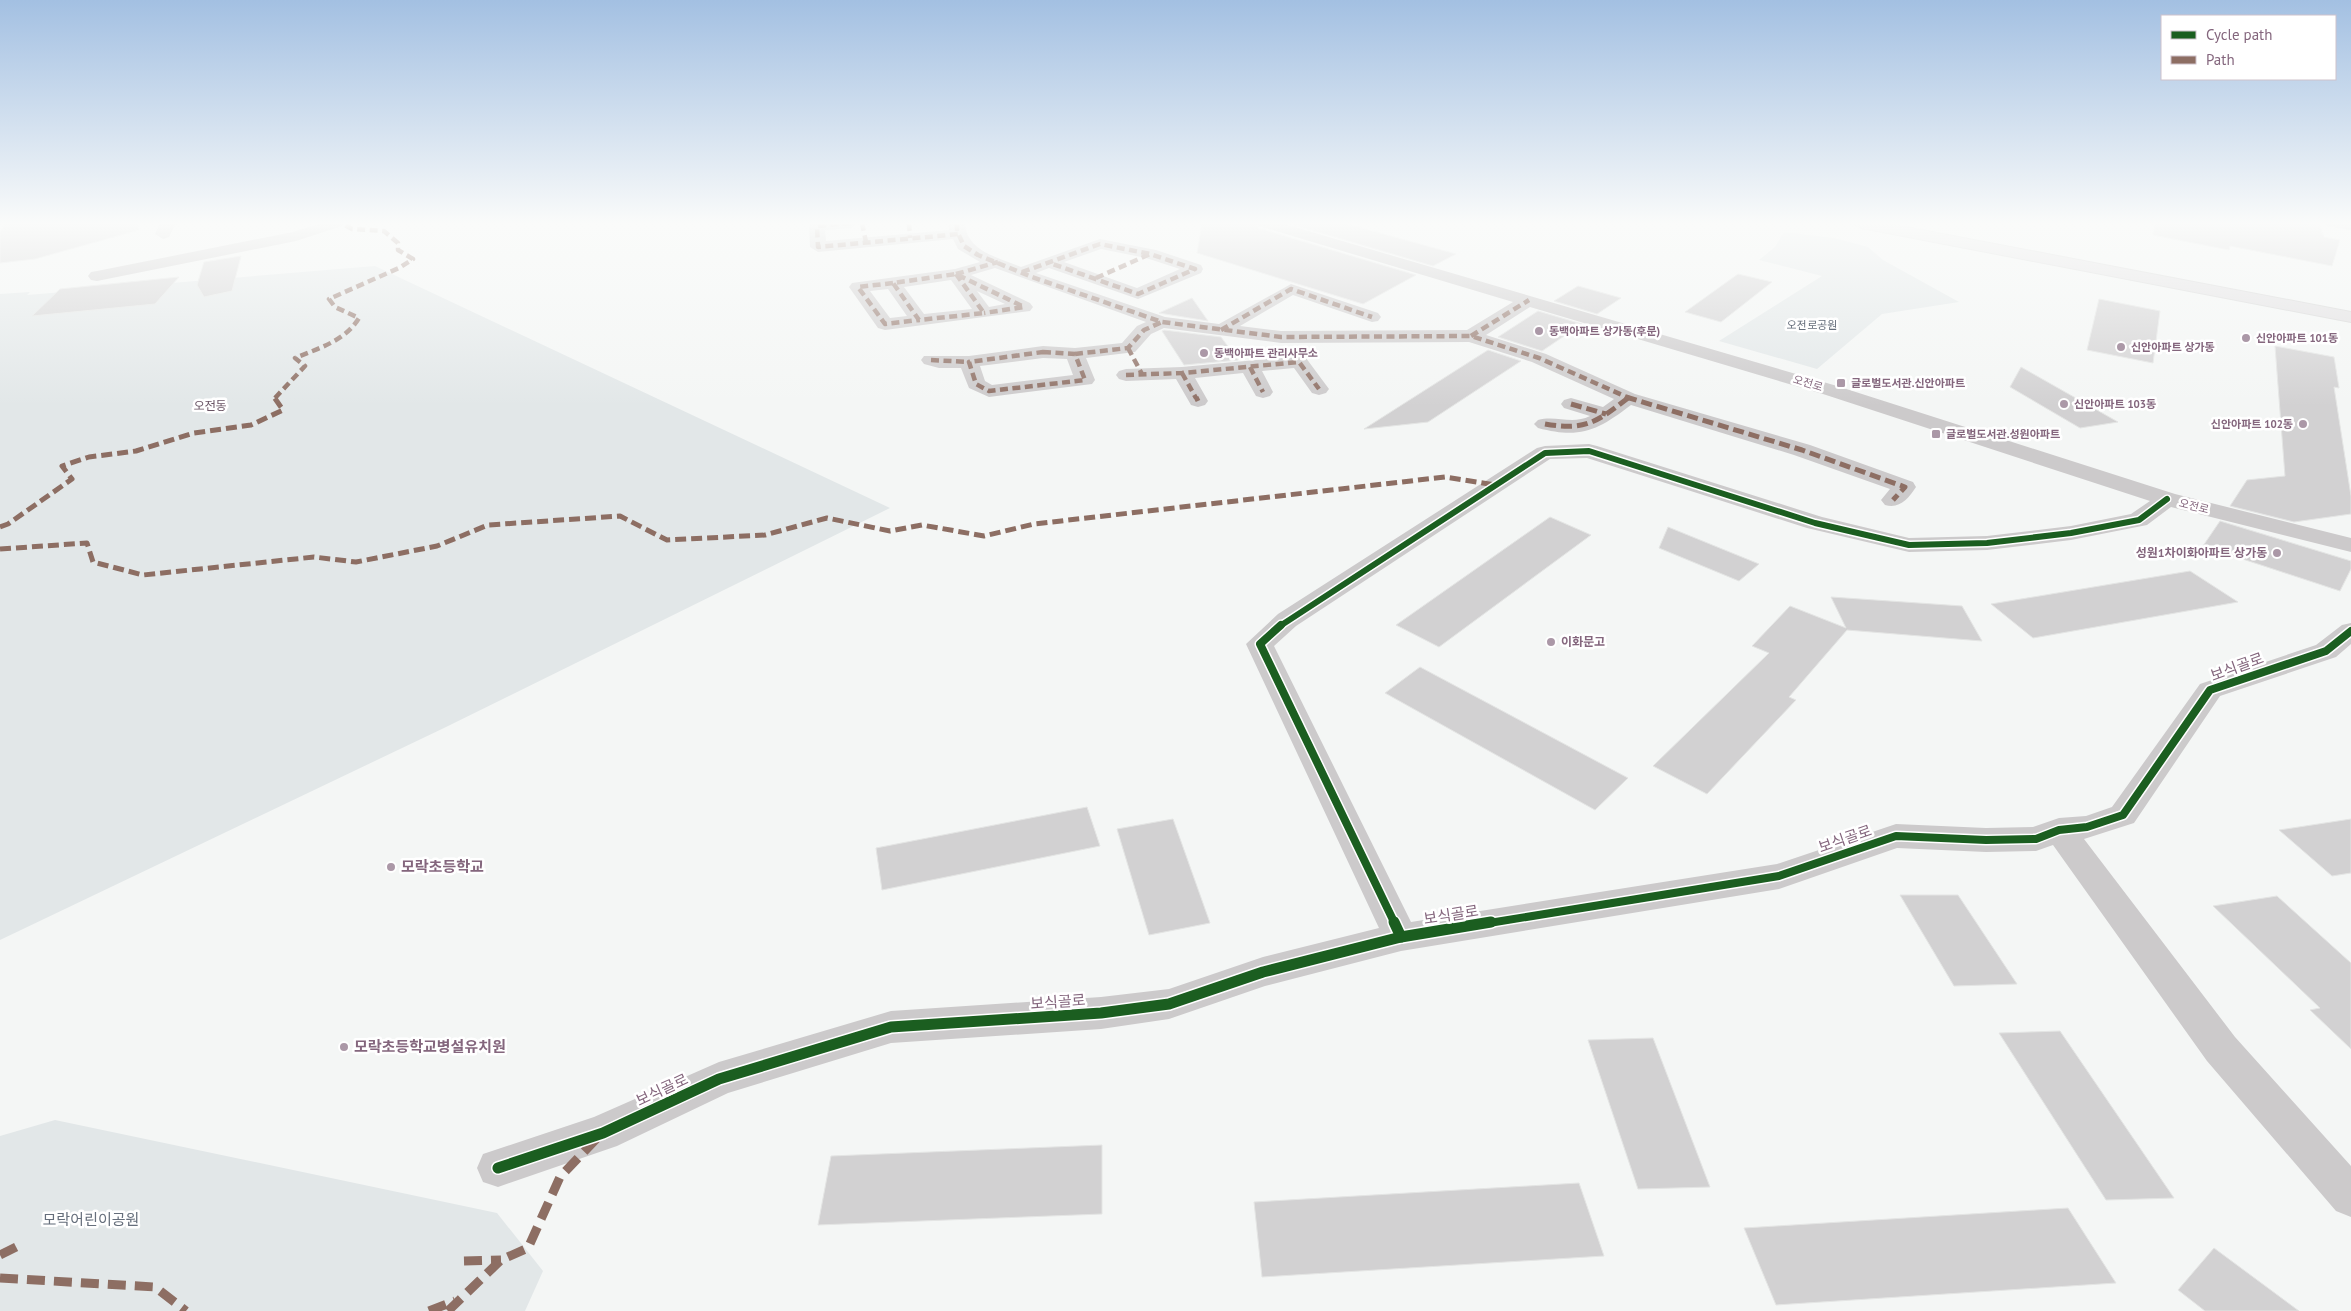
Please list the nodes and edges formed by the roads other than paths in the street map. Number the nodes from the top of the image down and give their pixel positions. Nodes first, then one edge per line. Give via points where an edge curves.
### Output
1 (883, 284) edge
2 (895, 284) edge
3 (963, 284) edge
4 (977, 284) edge
5 (1056, 284) edge
6 (1112, 284) edge
7 (1160, 284) edge
8 (1475, 284) edge
9 (2180, 284) edge
10 (2257, 284) edge
11 (1529, 300) junction
12 (2351, 302) edge
13 (984, 314) junction
14 (1372, 316) dead end
15 (2351, 317) edge
16 (919, 320) junction
17 (1162, 322) junction
18 (1221, 330) junction
19 (1471, 336) junction
20 (1128, 348) junction
21 (1075, 354) junction
22 (931, 360) dead end
23 (969, 362) junction
24 (1250, 367) junction
25 (1182, 374) junction
26 (1319, 389) dead end
27 (1263, 392) dead end
28 (1628, 398) junction
29 (1198, 401) dead end
30 (1571, 404) dead end
31 (1606, 414) junction
32 (1545, 424) dead end
33 (2167, 499) junction
34 (1893, 500) dead end
35 (2351, 545) edge
36 (2351, 631) edge
37 (2059, 830) junction
38 (1401, 937) junction
39 (498, 1168) dead end
40 (2351, 1197) edge

1 - 16 street via 858,287 885,324
2 - 16 street
3 - 13 street
4 - 13 street via 1024,307
5 - 17 street
6 - 7 street via 1138,294
8 - 11 street, 오전로
9 - 15 main road
10 - 12 main road
11 - 19 street
11 - 33 street, 오전로 via 1830,390
13 - 16 street
14 - 18 street via 1291,289
17 - 18 street
17 - 20 street via 1144,330
18 - 19 street via 1280,337
19 - 28 street via 1539,358
20 - 21 street
20 - 25 street via 1134,374
21 - 23 street via 1044,352
21 - 23 street via 1085,380 989,391 976,384
22 - 23 street
24 - 25 street
24 - 26 street via 1299,362
24 - 27 street
25 - 29 street
28 - 31 street
28 - 34 street via 1802,450 1905,487
30 - 31 street
31 - 32 street via 1588,428 1565,429
33 - 35 street, 오전로
33 - 38 street via 2139,520 2072,533 1987,543 1909,545 1815,523 1589,451 1545,453 1287,620 1260,644
36 - 37 street, 보식골로 via 2326,651 2210,690 2122,815 2087,827
37 - 38 street, 보식골로 via 2036,839 1896,836 1779,876
37 - 40 street via 2221,1049
38 - 39 street, 보식골로 via 1263,972 1169,1004 1102,1013 891,1027 720,1079 603,1133

